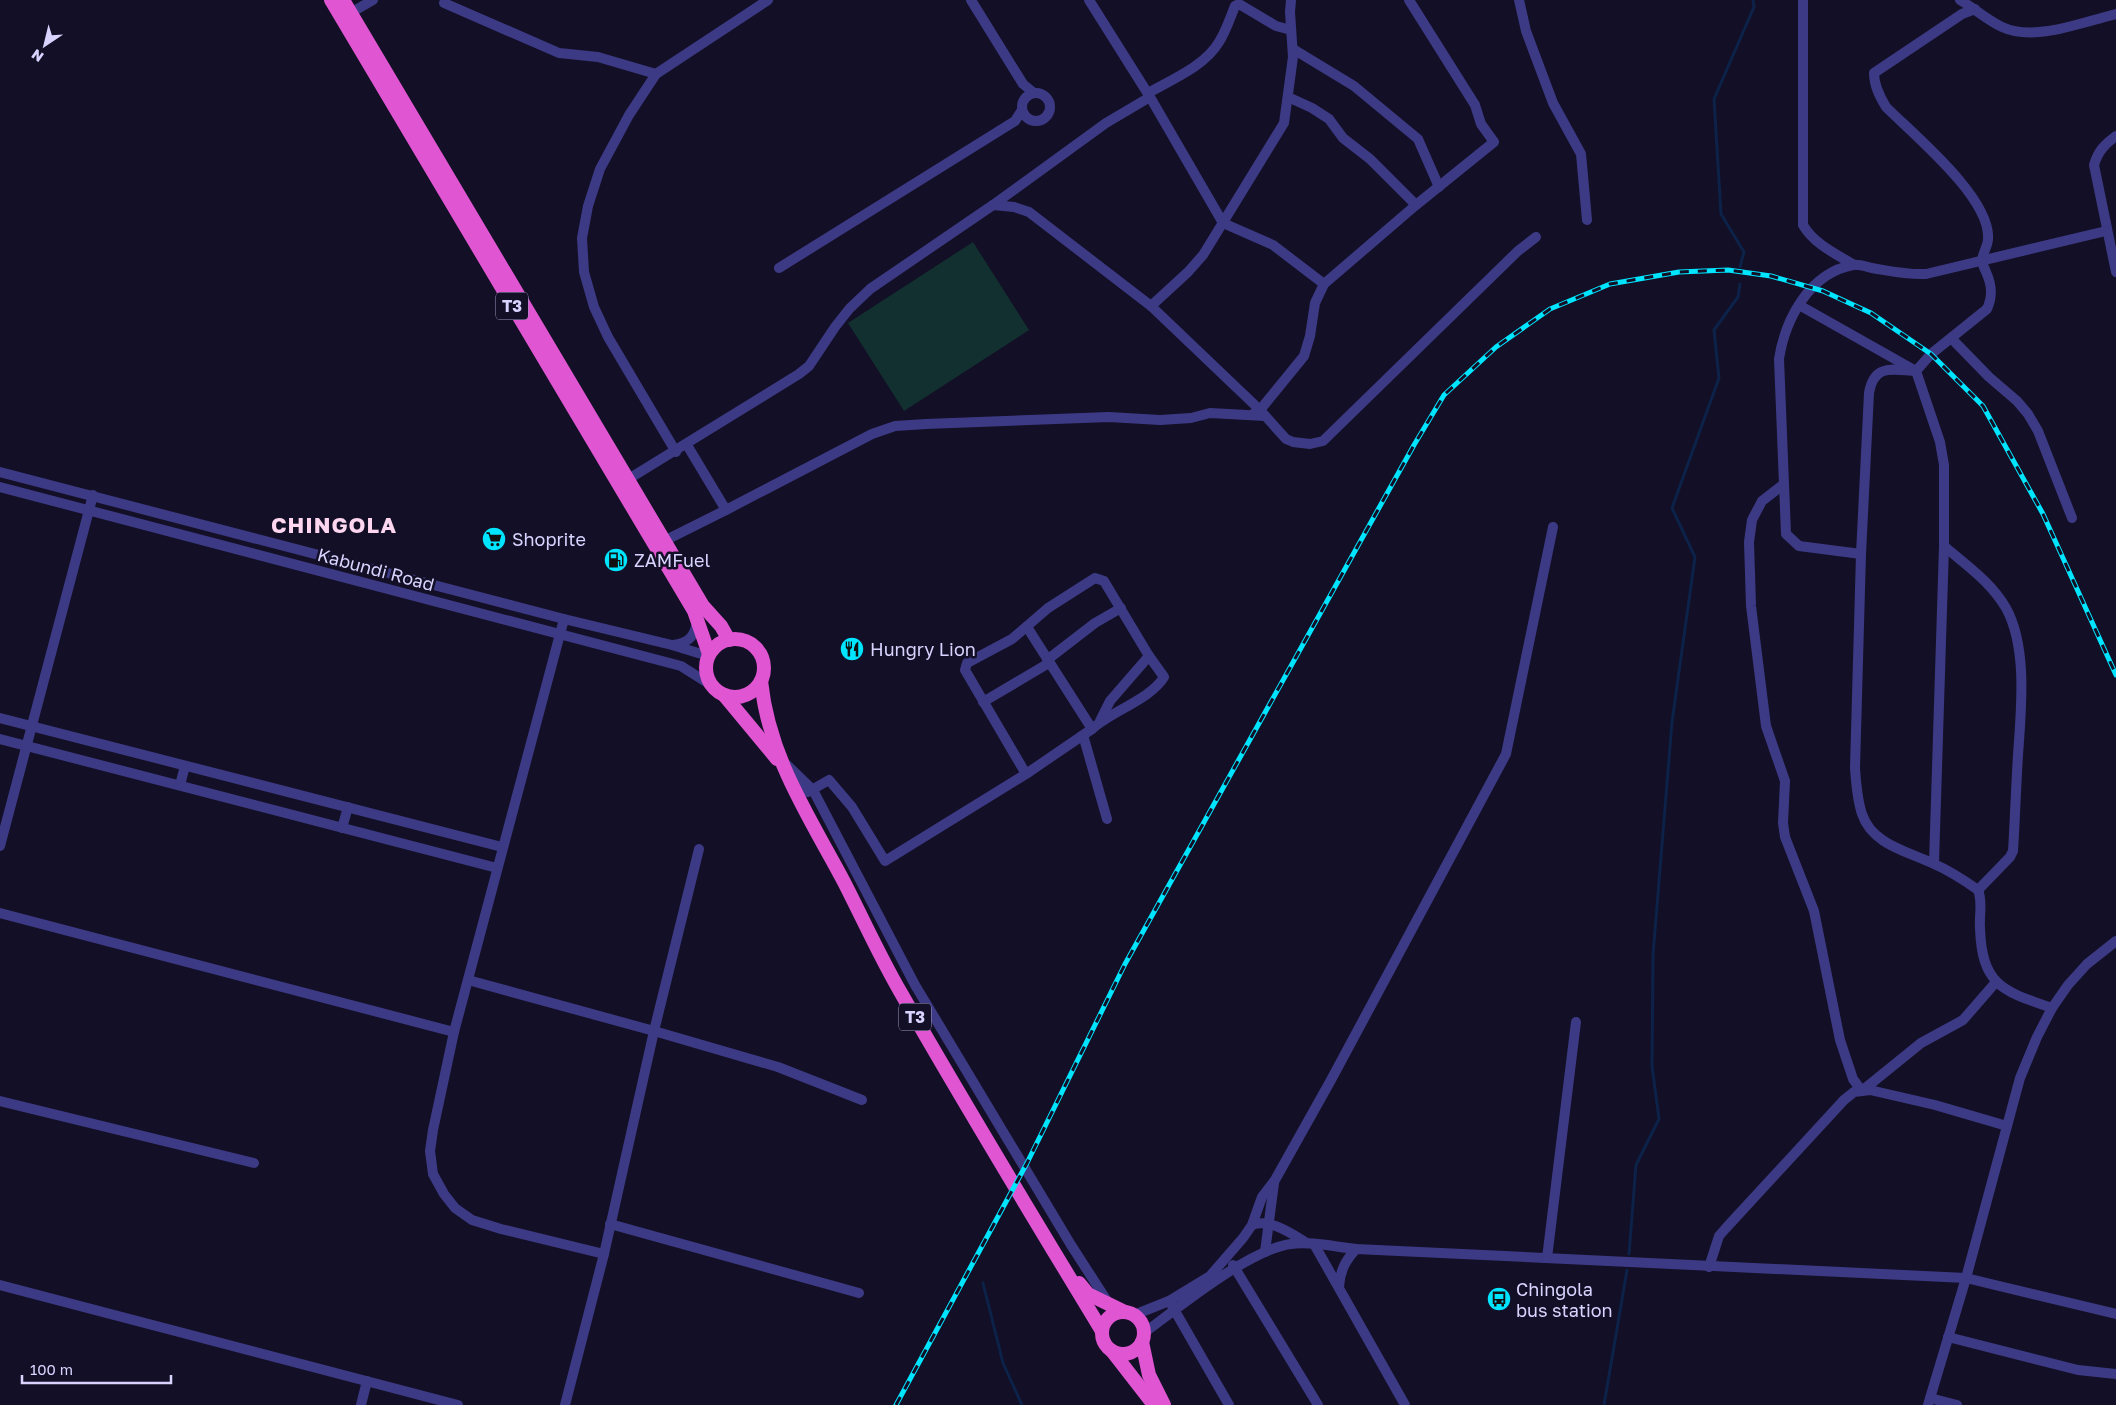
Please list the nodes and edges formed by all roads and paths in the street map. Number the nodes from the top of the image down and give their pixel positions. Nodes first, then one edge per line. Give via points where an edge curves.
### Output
1 (331, 0) edge
2 (343, 0) edge
3 (373, 0) edge
4 (768, 0) edge
5 (971, 0) edge
6 (1291, 0) edge
7 (1409, 0) edge
8 (1519, 0) edge
9 (1803, 0) edge
10 (1960, 0) edge
11 (1091, 1) edge
12 (444, 3) dead end
13 (1975, 9) junction
14 (2116, 14) edge
15 (346, 16) junction
16 (1291, 30) junction
17 (1293, 50) junction
18 (656, 74) junction
19 (1023, 84) junction
20 (1034, 93) junction
21 (1149, 95) junction
22 (1288, 97) junction
23 (1022, 106) junction
24 (1015, 121) junction
25 (1031, 121) junction
26 (2116, 136) edge
27 (1439, 187) junction
28 (993, 205) junction
29 (1416, 205) junction
30 (1587, 220) dead end
31 (1223, 223) junction
32 (2110, 234) edge
33 (1536, 237) dead end
34 (1982, 262) junction
35 (1854, 265) junction
36 (779, 268) dead end
37 (2116, 272) edge
38 (1324, 284) junction
39 (1799, 305) junction
40 (1151, 306) junction
41 (1952, 339) junction
42 (1916, 371) junction
43 (1258, 414) junction
44 (687, 445) junction
45 (676, 452) junction
46 (0, 472) edge
47 (623, 482) junction
48 (1784, 484) junction
49 (0, 487) edge
50 (93, 495) junction
51 (89, 510) junction
52 (726, 510) junction
53 (2072, 518) dead end
54 (1553, 528) dead end
55 (244, 535) junction
56 (664, 542) junction
57 (1944, 546) junction
58 (240, 550) junction
59 (1861, 554) junction
60 (1120, 608) junction
61 (564, 619) junction
62 (697, 621) junction
63 (1027, 627) junction
64 (560, 634) junction
65 (729, 640) junction
66 (672, 645) junction
67 (709, 655) junction
68 (1149, 656) junction
69 (1048, 662) junction
70 (761, 681) junction
71 (711, 685) junction
72 (724, 695) junction
73 (984, 702) junction
74 (0, 718) edge
75 (1100, 722) junction
76 (32, 726) junction
77 (1088, 732) junction
78 (0, 738) edge
79 (27, 746) junction
80 (780, 760) junction
81 (185, 766) junction
82 (1026, 774) junction
83 (790, 782) junction
84 (180, 785) junction
85 (813, 790) junction
86 (348, 807) junction
87 (1107, 819) dead end
88 (342, 828) junction
89 (0, 846) edge
90 (502, 847) junction
91 (699, 849) dead end
92 (1934, 864) junction
93 (497, 868) junction
94 (1978, 890) junction
95 (0, 913) edge
96 (2116, 940) edge
97 (468, 980) junction
98 (1996, 982) junction
99 (2052, 1008) junction
100 (1576, 1022) dead end
101 (654, 1031) junction
102 (454, 1032) junction
103 (1862, 1090) junction
104 (862, 1100) dead end
105 (0, 1102) edge
106 (2008, 1126) junction
107 (254, 1163) dead end
108 (1275, 1180) junction
109 (1271, 1206) junction
110 (610, 1224) junction
111 (1252, 1225) junction
112 (1269, 1225) junction
113 (1281, 1229) junction
114 (1310, 1244) junction
115 (1356, 1249) junction
116 (1265, 1252) junction
117 (604, 1254) junction
118 (1228, 1258) junction
119 (1547, 1258) junction
120 (1061, 1264) junction
121 (1709, 1267) junction
122 (1236, 1269) junction
123 (1966, 1278) junction
124 (0, 1286) edge
125 (1339, 1287) junction
126 (859, 1293) dead end
127 (1110, 1306) junction
128 (1172, 1306) junction
129 (1129, 1313) junction
130 (2116, 1314) edge
131 (1102, 1331) junction
132 (1948, 1337) junction
133 (1143, 1338) junction
134 (1112, 1351) junction
135 (2116, 1374) edge
136 (367, 1381) junction
137 (1929, 1401) edge
138 (362, 1405) edge
139 (458, 1405) edge
140 (565, 1405) edge
141 (1154, 1405) edge
142 (1164, 1405) edge
143 (1230, 1405) edge
144 (1318, 1405) edge
145 (1405, 1405) edge
146 (1956, 1405) edge

1 - 15 highway, T3
2 - 15 highway, T3
3 - 15 street
4 - 18 street
5 - 19 street
6 - 16 street
7 - 27 street via 1475,105 1481,124 1494,142
8 - 30 street via 1526,31 1553,103 1581,154
9 - 35 street via 1803,226 1817,242
10 - 13 street
11 - 21 street
12 - 18 street via 559,53 598,57
13 - 14 street via 2004,27 2036,34
13 - 34 street via 1962,14 1879,68 1874,74 1874,81 1886,108 1974,198 1984,219 1988,238
15 - 47 highway, T3
16 - 17 street
16 - 21 street via 1276,26 1239,4 1211,52
17 - 22 street
17 - 27 street via 1354,86 1418,139
18 - 45 street via 628,116 600,169 582,238 594,307 608,337
19 - 20 street
19 - 23 street
20 - 23 street
20 - 25 street via 1045,96 1050,107 1044,119
21 - 28 street
21 - 31 street
22 - 29 street via 1330,120 1343,138 1370,159
22 - 31 street via 1280,132
23 - 24 street
23 - 25 street
24 - 25 street
24 - 36 street
26 - 32 street via 2101,149 2094,165
27 - 29 street
28 - 40 street via 1029,212
28 - 44 street via 870,289 850,308 809,366 799,374
29 - 38 street
31 - 38 street via 1273,245
31 - 40 street via 1203,255
32 - 34 street
32 - 37 street
33 - 43 street via 1323,441 1310,444 1293,442
34 - 35 street via 1913,275
34 - 41 street via 1991,283 1990,303 1982,315
35 - 39 street via 1812,287
38 - 43 street via 1315,303 1304,356
39 - 42 street
39 - 48 street via 1785,331 1779,360
40 - 43 street
41 - 42 street via 1931,354
41 - 53 street via 2028,414 2038,431
42 - 57 street via 1940,442 1944,465
42 - 59 street via 1883,370 1871,382
43 - 52 street via 1210,413 1160,420 1109,417 895,426 872,434
44 - 45 street
44 - 52 street
45 - 47 street
46 - 50 street, Kabundi Road
47 - 56 highway, T3
47 - 62 highway, T3
48 - 59 street via 1786,534 1792,541 1799,546
48 - 103 street via 1762,501 1752,520 1749,542 1752,615 1766,726 1785,781 1783,823 1786,837 1814,911 1840,1040 1853,1079
49 - 51 street, Kabundi Road
50 - 51 street
50 - 55 street, Kabundi Road
51 - 58 street, Kabundi Road
51 - 76 street
52 - 56 street
54 - 108 street via 1506,754
55 - 58 street
55 - 61 street, Kabundi Road
56 - 65 highway, T3 via 702,606
57 - 92 street
57 - 94 street via 1995,592 2014,626 2018,648 2021,709 2013,851
58 - 64 street, Kabundi Road
59 - 92 street via 1856,790 1862,815 1880,839
60 - 63 street via 1104,581 1095,578 1048,608
60 - 68 street
60 - 69 street
61 - 64 street
61 - 66 street, Kabundi Road
62 - 66 street via 696,631 690,639
62 - 67 highway, T3
63 - 69 street
63 - 73 street via 965,666
64 - 71 street, Kabundi Road via 681,666
64 - 90 street
65 - 67 highway via 718,644
65 - 70 highway, T3 via 738,639 755,647 763,662
66 - 67 street, Kabundi Road
67 - 71 highway, T3 via 706,668
68 - 75 street via 1110,702
68 - 75 street via 1163,673 1162,680 1138,700
69 - 73 street
69 - 77 street
70 - 72 highway via 745,695
70 - 80 highway, T3
71 - 72 highway, T3
72 - 80 highway, T3
73 - 82 street
74 - 76 street
75 - 77 street
76 - 79 street
76 - 81 street
77 - 82 street
77 - 87 street
78 - 79 street
79 - 84 street
79 - 89 street
80 - 83 highway, T3
80 - 85 street
81 - 84 street
81 - 86 street
82 - 85 street via 885,861 852,807 829,780
83 - 85 street via 808,792
83 - 120 highway, T3 via 900,991
84 - 88 street
85 - 127 street via 915,985
86 - 88 street
86 - 90 street
88 - 93 street
90 - 93 street
91 - 101 street
92 - 94 street
93 - 97 street
94 - 98 street via 1982,956 1986,969
95 - 102 street
96 - 99 street via 2068,984
97 - 101 street
97 - 102 street
98 - 99 street via 2019,997
98 - 103 street via 1963,1020 1921,1043
99 - 106 street via 2020,1078
100 - 119 street
101 - 104 street via 778,1067
101 - 110 street
102 - 117 street via 430,1151 433,1174 444,1194 455,1208 472,1220
103 - 106 street via 1935,1105
103 - 121 street via 1844,1100 1719,1236
105 - 107 street
106 - 123 street
108 - 109 street
108 - 111 street via 1262,1198
109 - 112 street
109 - 113 street
110 - 117 street
110 - 126 street
111 - 112 street
111 - 118 street
112 - 113 street
112 - 116 street
113 - 114 street
114 - 115 street
114 - 116 street via 1280,1246
114 - 125 street
115 - 119 street
115 - 125 street via 1340,1273
116 - 122 street
117 - 140 street
118 - 122 street
118 - 128 street
119 - 121 street
120 - 127 highway, T3 via 1088,1294
120 - 131 highway, T3
121 - 123 street
122 - 128 street
122 - 144 street
123 - 130 street
123 - 132 street
124 - 136 street
125 - 145 street
127 - 129 highway, T3
128 - 129 street
128 - 133 street
128 - 143 street
129 - 131 highway via 1118,1312 1107,1319
129 - 133 highway via 1140,1319
131 - 134 highway, T3 via 1104,1342
132 - 135 street via 2078,1370
132 - 137 street
133 - 134 highway via 1132,1352 1118,1354
133 - 142 highway via 1149,1375
134 - 141 highway, T3
136 - 138 street
136 - 139 street
137 - 146 street

